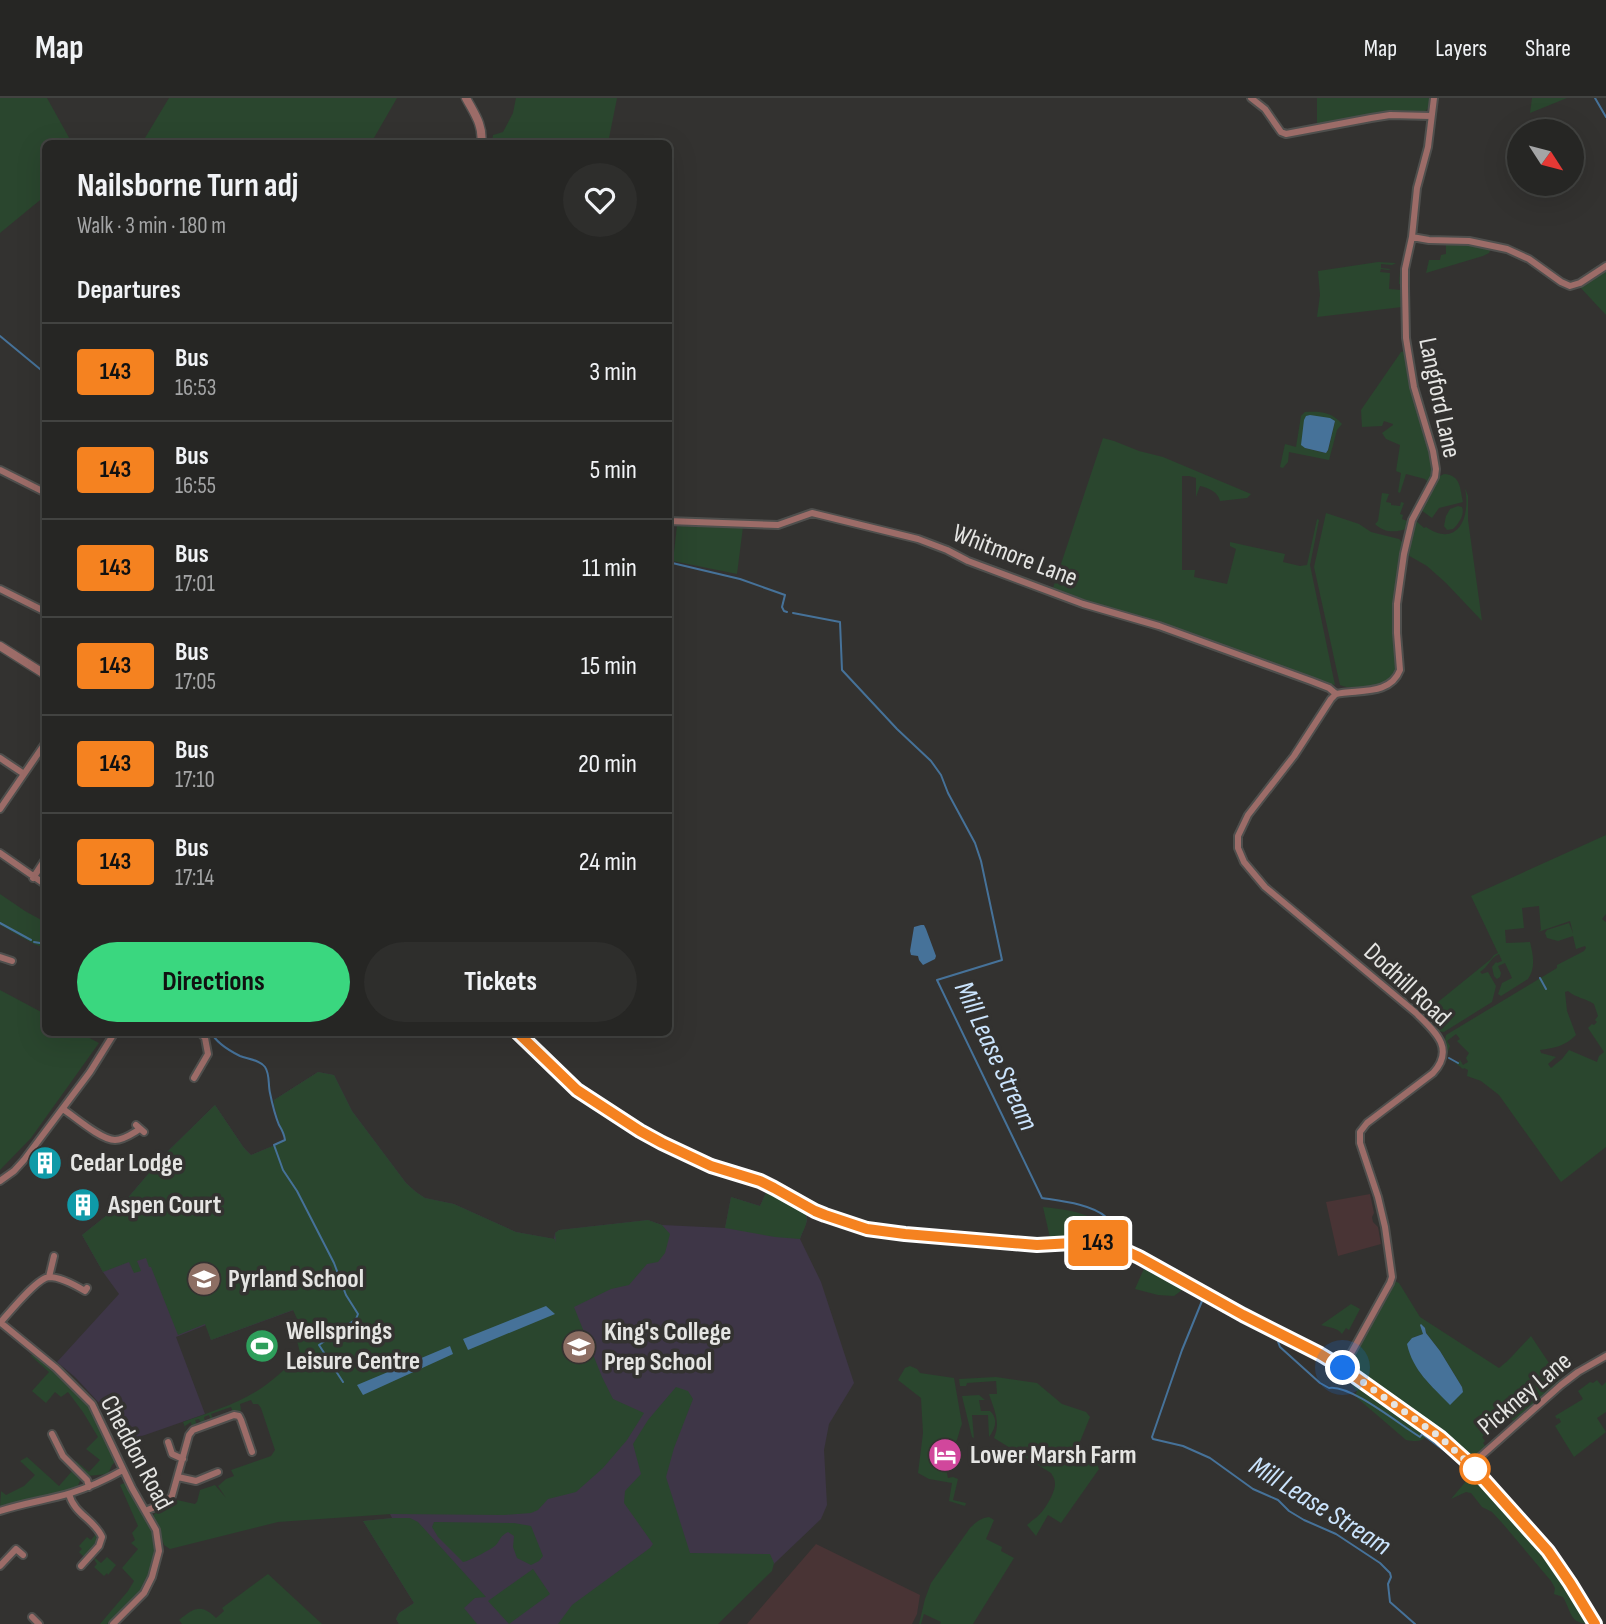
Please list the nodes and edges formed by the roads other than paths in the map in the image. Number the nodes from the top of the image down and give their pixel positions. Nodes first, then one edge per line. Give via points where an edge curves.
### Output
1 (466, 98) edge
2 (1251, 98) edge
3 (1434, 98) edge
4 (1431, 116) junction
5 (481, 140) edge
6 (1412, 237) junction
7 (1606, 266) edge
8 (0, 470) edge
9 (42, 491) edge
10 (672, 521) edge
11 (0, 589) edge
12 (42, 610) edge
13 (0, 646) edge
14 (42, 673) edge
15 (1336, 694) junction
16 (42, 747) edge
17 (0, 758) edge
18 (24, 774) junction
19 (0, 809) edge
20 (0, 853) edge
21 (42, 864) edge
22 (33, 878) junction
23 (42, 883) edge
24 (0, 957) edge
25 (12, 961) dead end
26 (112, 1036) edge
27 (203, 1036) edge
28 (521, 1036) edge
29 (194, 1078) dead end
30 (63, 1109) junction
31 (140, 1129) dead end
32 (0, 1181) edge
33 (54, 1256) dead end
34 (49, 1277) junction
35 (85, 1291) dead end
36 (0, 1322) edge
37 (1606, 1356) edge
38 (1343, 1368) junction
39 (257, 1432) dead end
40 (52, 1434) dead end
41 (247, 1435) junction
42 (168, 1443) dead end
43 (252, 1452) dead end
44 (183, 1459) junction
45 (1471, 1465) junction
46 (123, 1471) junction
47 (218, 1472) dead end
48 (178, 1477) junction
49 (89, 1487) junction
50 (69, 1494) junction
51 (0, 1511) edge
52 (145, 1511) junction
53 (23, 1555) dead end
54 (0, 1566) edge
55 (80, 1566) dead end
56 (32, 1617) dead end
57 (39, 1624) edge
58 (113, 1624) edge
59 (1595, 1624) edge

1 - 5 street via 479,122
2 - 4 street via 1286,134 1390,115
3 - 4 street, Langford Lane
4 - 6 street, Langford Lane
6 - 7 street via 1507,249 1570,286
6 - 15 street, Langford Lane via 1405,269 1406,338 1436,472 1407,536 1397,604 1399,675 1377,689
8 - 9 street
10 - 15 street, Whitmore Lane via 778,525 812,513 884,530 1311,681
11 - 12 street
13 - 14 street
15 - 38 street, Dodhill Road via 1242,825 1240,855 1265,887 1435,1031 1443,1049 1433,1073 1360,1132 1383,1218 1392,1277
16 - 18 street
17 - 18 street
18 - 19 street
20 - 22 street
21 - 22 street
22 - 23 street
24 - 25 street
26 - 30 street
27 - 29 street via 206,1059 202,1073
28 - 38 street via 577,1090 640,1131 702,1162 760,1181 815,1211 867,1229 905,1234 1117,1247
30 - 31 street via 112,1140
30 - 32 street via 24,1160
33 - 34 street
34 - 35 street
34 - 36 street
36 - 46 street, Cheddon Road via 92,1404
37 - 45 street, Pickney Lane via 1561,1385
38 - 45 street via 1440,1437
39 - 41 street
40 - 49 street via 62,1456
41 - 43 street
41 - 44 street via 242,1420 234,1415 209,1423 191,1432
42 - 44 street via 172,1454
44 - 48 street
45 - 59 street via 1548,1551
46 - 49 street
46 - 52 street, Cheddon Road
47 - 48 street via 197,1481
48 - 52 street via 168,1501
49 - 50 street
50 - 51 street
50 - 55 street via 102,1537 89,1562
52 - 58 street, Cheddon Road via 156,1530 156,1566 144,1593
53 - 54 street via 14,1547
56 - 57 street

